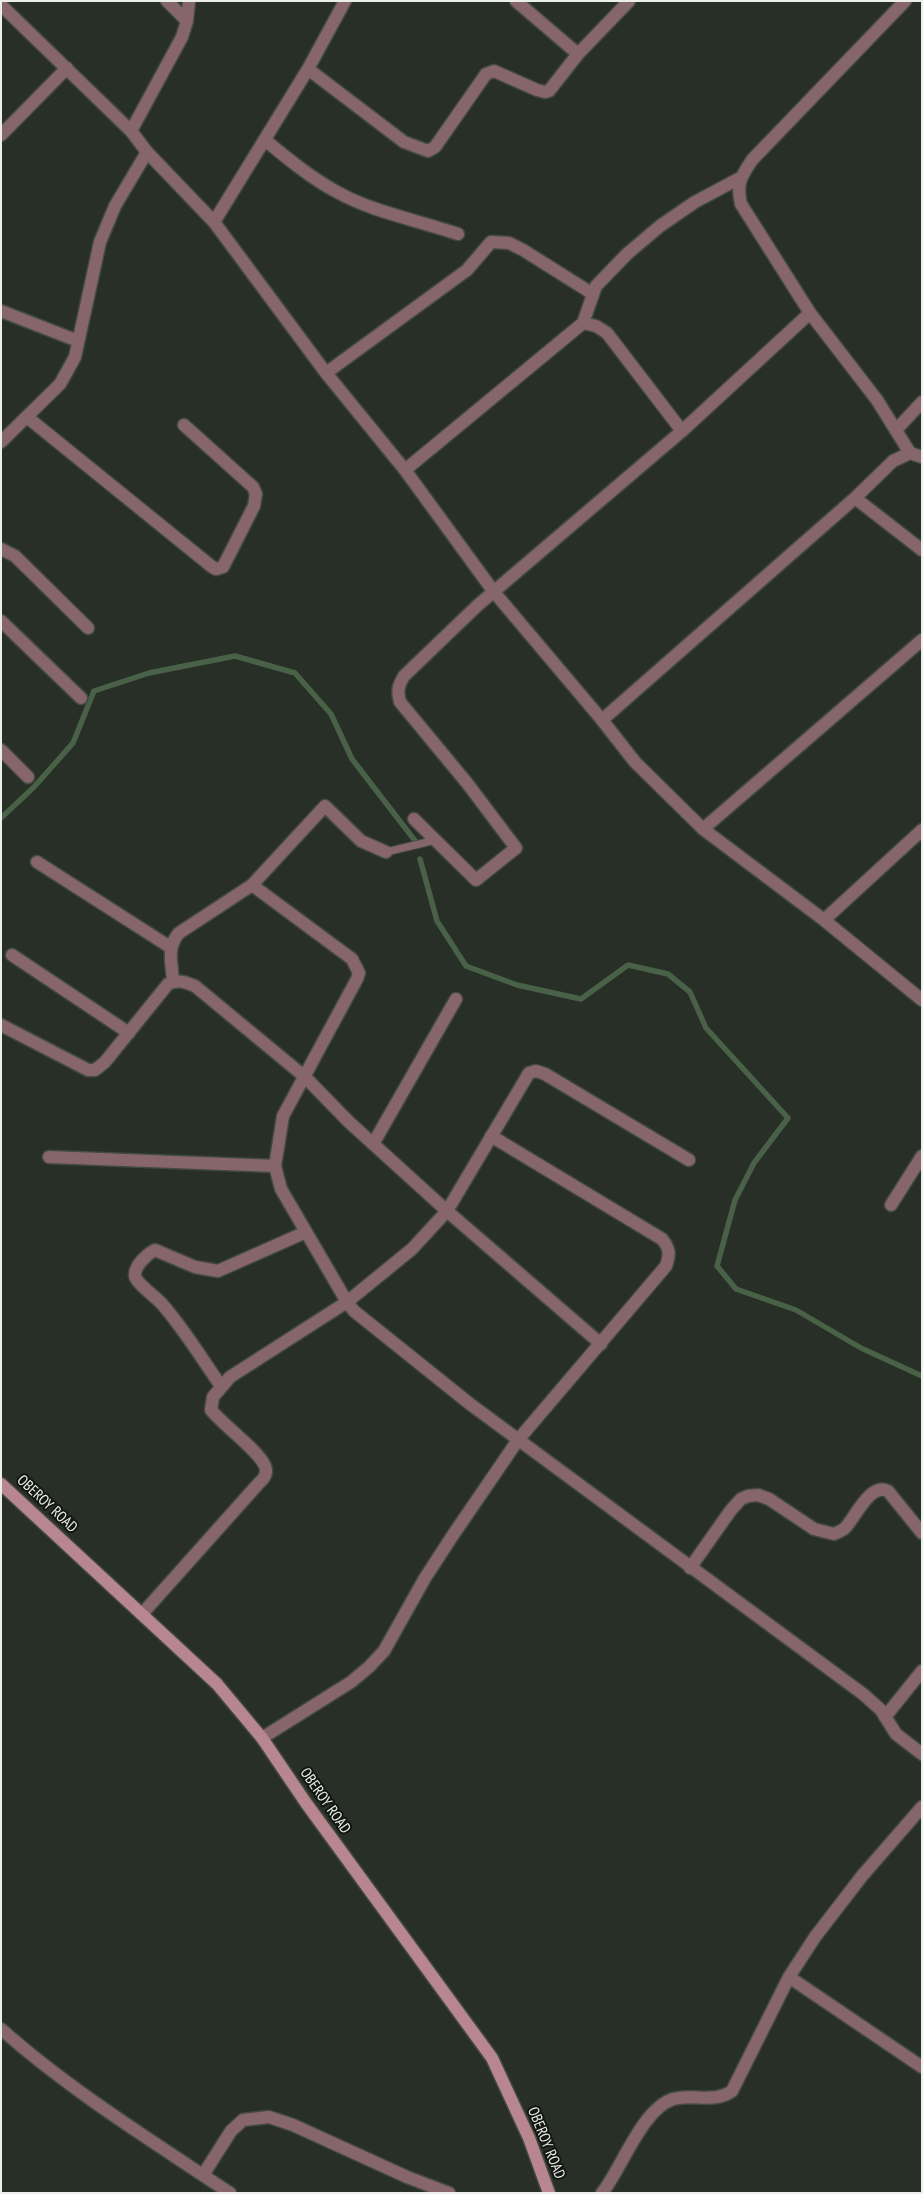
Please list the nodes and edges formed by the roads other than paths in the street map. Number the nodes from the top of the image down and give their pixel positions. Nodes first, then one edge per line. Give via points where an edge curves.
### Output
1 (167, 1) edge
2 (189, 1) edge
3 (344, 1) edge
4 (516, 1) edge
5 (629, 1) edge
6 (905, 1) edge
7 (1, 5) edge
8 (187, 21) junction
9 (578, 54) junction
10 (67, 68) junction
11 (308, 69) junction
12 (131, 131) junction
13 (1, 135) edge
14 (265, 140) junction
15 (147, 152) junction
16 (740, 178) junction
17 (214, 222) junction
18 (458, 234) dead end
19 (593, 294) junction
20 (1, 311) edge
21 (810, 313) junction
22 (583, 324) junction
23 (78, 341) junction
24 (326, 373) junction
25 (922, 402) edge
26 (27, 417) junction
27 (184, 425) dead end
28 (682, 430) junction
29 (896, 430) junction
30 (1, 442) edge
31 (916, 455) edge
32 (405, 470) junction
33 (855, 498) junction
34 (1, 549) edge
35 (922, 550) edge
36 (494, 592) junction
37 (1, 621) edge
38 (88, 628) dead end
39 (922, 640) edge
40 (81, 698) dead end
41 (602, 720) junction
42 (1, 750) edge
43 (28, 777) dead end
44 (414, 819) dead end
45 (703, 830) junction
46 (922, 830) edge
47 (436, 840) junction
48 (386, 852) joint
49 (37, 862) dead end
50 (252, 886) junction
51 (824, 920) junction
52 (170, 948) junction
53 (12, 955) dead end
54 (173, 981) junction
55 (456, 999) dead end
56 (922, 1000) edge
57 (1, 1024) edge
58 (128, 1033) junction
59 (305, 1077) junction
60 (491, 1136) junction
61 (373, 1144) junction
62 (922, 1156) edge
63 (49, 1157) dead end
64 (689, 1160) dead end
65 (275, 1166) junction
66 (891, 1205) dead end
67 (447, 1211) junction
68 (306, 1232) junction
69 (347, 1302) junction
70 (600, 1344) junction
71 (221, 1386) junction
72 (518, 1440) junction
73 (1, 1484) edge
74 (922, 1533) edge
75 (690, 1568) junction
76 (142, 1614) junction
77 (922, 1672) edge
78 (885, 1717) junction
79 (262, 1738) junction
80 (922, 1754) edge
81 (922, 1807) edge
82 (789, 1977) junction
83 (1, 2029) edge
84 (922, 2067) edge
85 (203, 2175) junction
86 (230, 2193) edge
87 (449, 2193) edge
88 (549, 2193) edge
89 (602, 2193) edge

1 - 8 street
2 - 8 street
3 - 11 street
4 - 9 street
5 - 9 street
6 - 16 street via 752,160
7 - 10 street
8 - 12 street via 182,37
9 - 11 street via 553,88 545,92 502,73 486,74 435,147 428,151 404,142
10 - 12 street
10 - 13 street
11 - 14 street
12 - 15 street
14 - 17 street
14 - 18 street via 305,173 338,193 367,206
15 - 17 street
15 - 23 street via 115,206 100,242
16 - 19 street via 695,202 660,226 627,254 596,286
16 - 21 street via 737,190 741,204
17 - 24 street
19 - 22 street
19 - 24 street via 523,250 509,243 491,242 467,270
20 - 23 street
21 - 28 street
21 - 29 street
22 - 28 street via 607,332
22 - 32 street
23 - 26 street via 75,356 60,384
24 - 32 street
25 - 29 street
26 - 27 street via 216,569 223,567 254,506 256,494 253,487
26 - 30 street
28 - 36 street
29 - 31 street
31 - 33 street via 893,461
32 - 36 street
33 - 35 street
33 - 41 street
34 - 38 street via 15,556
36 - 41 street
36 - 47 street via 404,676 397,691 400,702 468,783 516,848 476,880
37 - 40 street
39 - 45 street
41 - 45 street via 635,762
42 - 43 street
44 - 47 street
45 - 51 street
46 - 51 street
47 - 48 lane
48 - 50 street via 361,841 325,806
49 - 52 street
50 - 52 street via 179,933
50 - 59 street via 352,959 359,972
51 - 56 street
52 - 54 street
53 - 58 street
54 - 58 street
54 - 59 street via 195,986
55 - 61 street
57 - 58 street via 88,1070 95,1070 105,1062
59 - 61 street
59 - 65 street via 283,1116
60 - 64 street via 522,1083 529,1073 536,1071
60 - 67 street
60 - 70 street via 662,1239 668,1246 670,1255 666,1266
61 - 67 street
62 - 66 street
63 - 65 street
65 - 68 street via 281,1189
67 - 69 street via 412,1249
67 - 70 street
68 - 69 street
68 - 71 street via 218,1271 195,1267 155,1250 149,1252 137,1267 136,1280 161,1303
69 - 71 street
69 - 72 street via 376,1329
70 - 72 street
71 - 76 street via 213,1397 211,1410 252,1451 265,1466 266,1473
72 - 75 street
72 - 79 street via 448,1542 384,1651 351,1682
73 - 76 street, OBEROY ROAD
74 - 75 street via 884,1489 871,1494 844,1529 834,1534 814,1529 769,1499 748,1496 740,1499 731,1510
75 - 78 street via 863,1694
76 - 79 street, OBEROY ROAD via 217,1684
77 - 78 street
78 - 80 street via 896,1734
79 - 88 street, OBEROY ROAD via 492,2058 529,2138
81 - 82 street via 862,1876
82 - 84 street
82 - 89 street via 732,2091 724,2097 686,2096 661,2105 648,2119
83 - 85 street via 130,2127
85 - 86 street
85 - 87 street via 243,2120 269,2117

